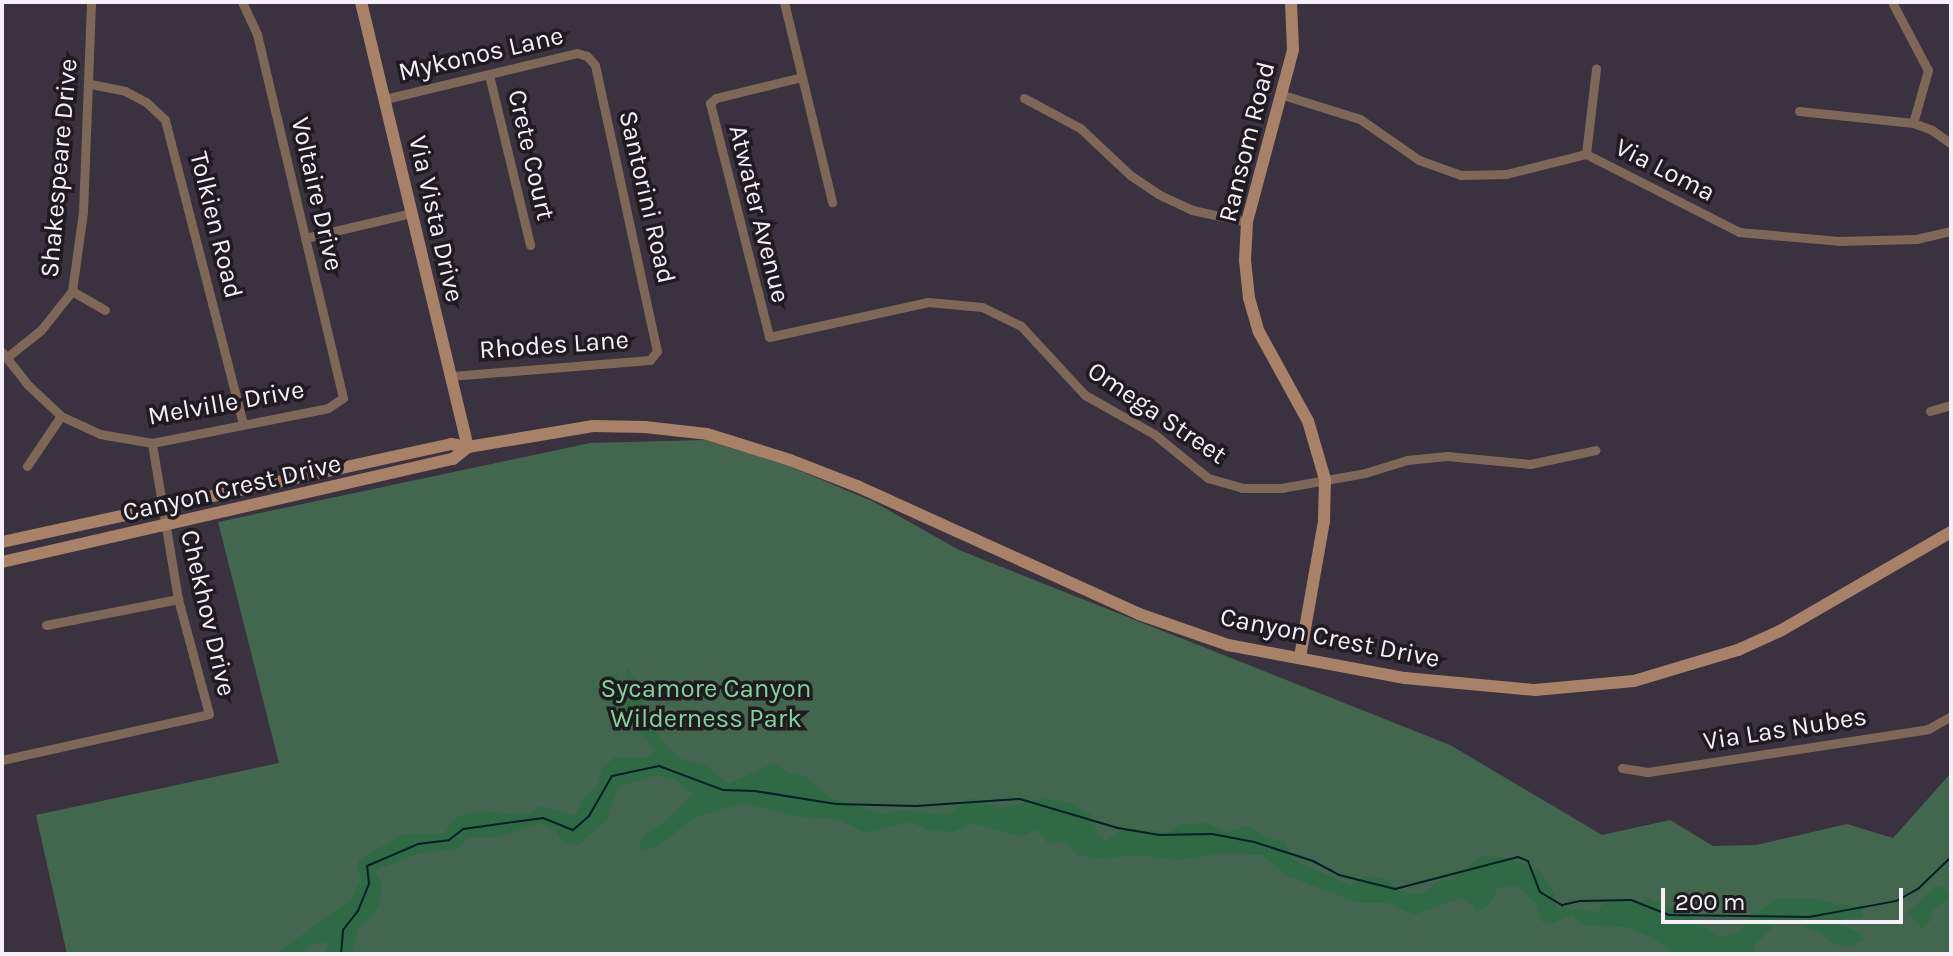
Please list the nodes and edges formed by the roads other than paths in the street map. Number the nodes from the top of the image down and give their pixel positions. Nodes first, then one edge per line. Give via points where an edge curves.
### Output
1 (91, 2) edge
2 (242, 2) edge
3 (361, 2) edge
4 (784, 2) edge
5 (1291, 2) edge
6 (1893, 4) edge
7 (587, 56) joint
8 (1596, 69) dead end
9 (489, 75) junction
10 (802, 77) junction
11 (90, 84) junction
12 (1283, 95) junction
13 (1024, 98) dead end
14 (385, 99) junction
15 (1799, 111) dead end
16 (1913, 123) junction
17 (1951, 144) edge
18 (1586, 154) junction
19 (832, 202) dead end
20 (412, 213) junction
21 (1247, 222) junction
22 (1951, 231) edge
23 (305, 238) junction
24 (530, 245) dead end
25 (72, 291) junction
26 (105, 310) dead end
27 (769, 337) joint
28 (657, 351) joint
29 (4, 355) edge
30 (450, 376) junction
31 (343, 398) joint
32 (1951, 405) edge
33 (1930, 411) dead end
34 (61, 416) junction
35 (243, 424) junction
36 (152, 443) junction
37 (468, 447) junction
38 (1596, 450) dead end
39 (27, 466) dead end
40 (1325, 479) junction
41 (161, 508) junction
42 (164, 526) junction
43 (1951, 532) edge
44 (2, 542) edge
45 (2, 562) edge
46 (178, 599) junction
47 (46, 625) dead end
48 (1300, 657) junction
49 (1951, 716) edge
50 (2, 760) edge
51 (1622, 768) dead end

1 - 11 street, Shakespeare Drive
2 - 23 street, Voltaire Drive via 257,34
3 - 14 main road, Via Vista Drive
4 - 10 street
5 - 12 main road, Ransom Road via 1293,50
6 - 16 street via 1928,70
7 - 9 street, Mykonos Lane via 577,53
7 - 28 street, Santorini Road via 595,65
8 - 18 street
9 - 14 street, Mykonos Lane
9 - 24 street, Crete Court
10 - 19 street
10 - 27 street, Atwater Avenue via 711,101
11 - 25 street, Shakespeare Drive via 83,212
11 - 35 street, Tolkien Road via 125,91 165,120
12 - 18 street, Via Loma via 1360,119 1419,160 1449,173 1506,174
12 - 21 main road, Ransom Road
13 - 21 street via 1073,123 1158,194 1192,210
14 - 20 main road, Via Vista Drive
15 - 16 street
16 - 17 street
18 - 22 street, Via Loma via 1739,232 1839,241 1916,239
20 - 23 street
20 - 30 main road, Via Vista Drive
21 - 40 main road, Ransom Road via 1246,273 1255,320 1312,429
23 - 31 street, Voltaire Drive
25 - 26 street
25 - 29 street, Shakespeare Drive via 41,330
27 - 40 street, Omega Street via 928,302 976,305 1021,326 1080,391 1154,434 1208,478 1253,489
28 - 30 street, Rhodes Lane via 650,360
29 - 34 street, Melville Drive
30 - 37 main road, Via Vista Drive
31 - 35 street, Melville Drive via 328,408
32 - 33 street
34 - 36 street, Melville Drive via 100,434
34 - 39 street
35 - 36 street, Melville Drive
36 - 41 street, Chekhov Drive
37 - 41 main road, Canyon Crest Drive via 451,444
37 - 42 main road, Canyon Crest Drive via 453,459
37 - 48 main road, Canyon Crest Drive via 593,426 707,434 857,486 1139,614 1228,645
38 - 40 street, Omega Street via 1530,464 1447,456 1407,460
40 - 48 main road, Ransom Road via 1324,521
41 - 42 street, Chekhov Drive
41 - 44 main road, Canyon Crest Drive
42 - 45 main road, Canyon Crest Drive
42 - 46 street, Chekhov Drive
43 - 48 main road, Canyon Crest Drive via 1780,631 1738,650 1634,681 1535,690 1476,686
46 - 47 street
46 - 50 street, Chekhov Drive via 209,714
49 - 51 street, Via Las Nubes via 1928,729 1648,772

